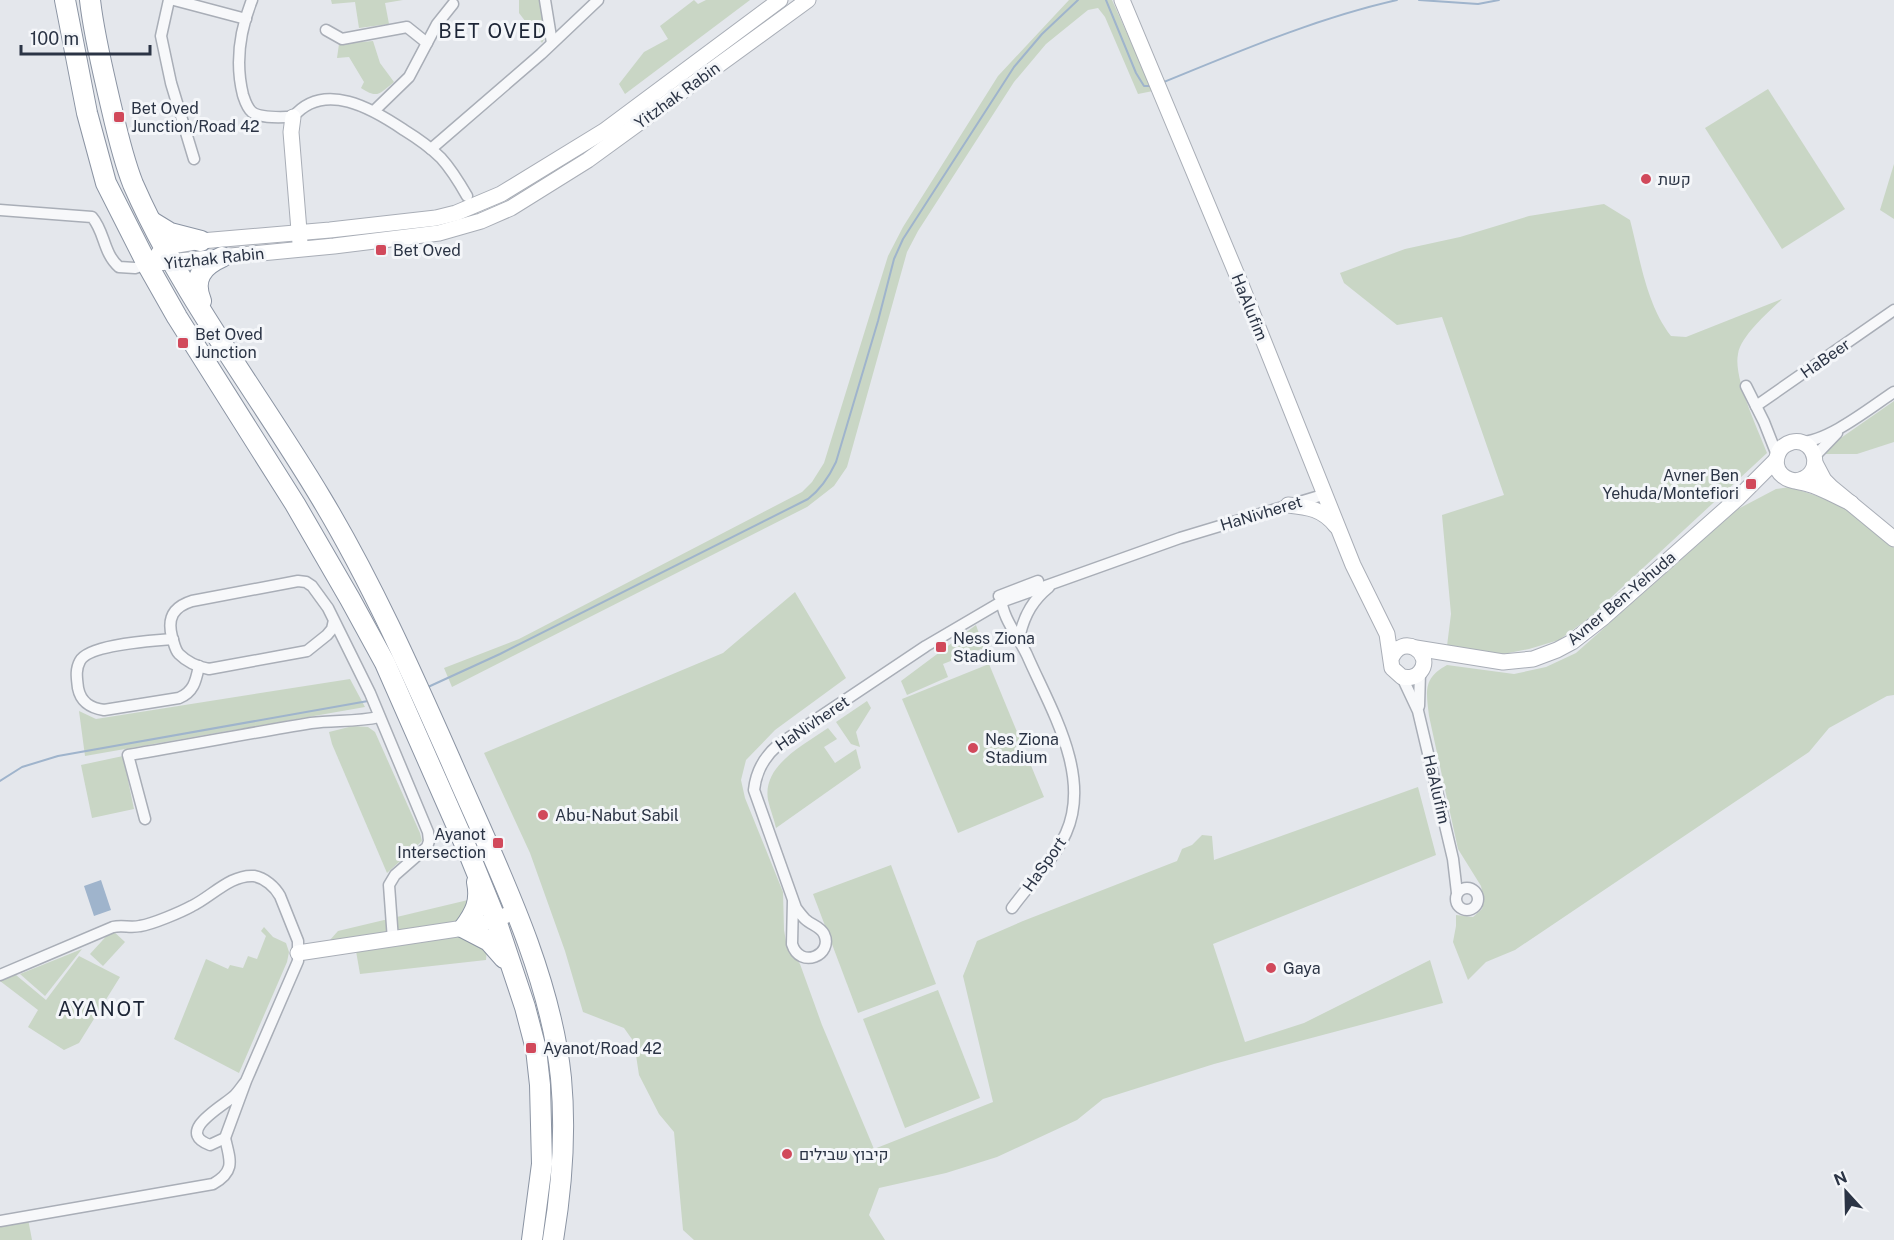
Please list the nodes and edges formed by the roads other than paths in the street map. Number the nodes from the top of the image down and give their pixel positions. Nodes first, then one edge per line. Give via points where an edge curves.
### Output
1 (65, 0) edge
2 (90, 0) edge
3 (169, 0) edge
4 (174, 0) edge
5 (252, 0) edge
6 (544, 0) edge
7 (598, 0) edge
8 (780, 0) edge
9 (808, 0) edge
10 (1122, 0) edge
11 (1128, 0) edge
12 (453, 4) dead end
13 (246, 19) junction
14 (1131, 24) junction
15 (326, 30) dead end
16 (427, 43) junction
17 (552, 43) junction
18 (375, 110) junction
19 (293, 117) junction
20 (431, 149) junction
21 (194, 159) dead end
22 (467, 196) dead end
23 (297, 209) junction
24 (0, 210) edge
25 (152, 222) junction
26 (330, 230) junction
27 (201, 241) junction
28 (300, 241) junction
29 (169, 255) junction
30 (222, 257) junction
31 (147, 264) junction
32 (1894, 310) edge
33 (213, 328) junction
34 (1746, 386) dead end
35 (1894, 392) edge
36 (1756, 406) junction
37 (1856, 418) junction
38 (1764, 422) junction
39 (1794, 442) junction
40 (1777, 458) junction
41 (1815, 460) junction
42 (1792, 480) junction
43 (1326, 494) junction
44 (1737, 499) junction
45 (1851, 503) junction
46 (1288, 505) junction
47 (1339, 530) junction
48 (1894, 539) edge
49 (1094, 569) junction
50 (1054, 583) junction
51 (1366, 591) junction
52 (1003, 599) junction
53 (981, 613) junction
54 (334, 620) junction
55 (1009, 621) junction
56 (1020, 634) junction
57 (323, 638) junction
58 (172, 639) junction
59 (346, 644) junction
60 (926, 645) junction
61 (1413, 647) junction
62 (1024, 648) junction
63 (1453, 655) junction
64 (1391, 659) junction
65 (199, 666) junction
66 (1421, 670) junction
67 (1402, 677) junction
68 (379, 717) junction
69 (1420, 719) junction
70 (145, 819) dead end
71 (471, 856) junction
72 (1453, 859) junction
73 (1472, 889) junction
74 (1457, 893) junction
75 (793, 900) junction
76 (1012, 908) dead end
77 (515, 911) junction
78 (496, 920) junction
79 (812, 924) junction
80 (464, 928) junction
81 (792, 938) junction
82 (393, 940) junction
83 (298, 953) junction
84 (514, 972) junction
85 (0, 975) edge
86 (246, 1081) junction
87 (225, 1138) junction
88 (0, 1221) edge
89 (532, 1240) edge
90 (553, 1240) edge

1 - 31 highway via 87,113 106,183
2 - 25 highway via 123,156
3 - 21 street via 161,36
4 - 13 street
5 - 13 street
6 - 17 street
7 - 17 street
8 - 26 street, Yitzhak Rabin via 604,130 501,194 436,218
9 - 28 street, Yitzhak Rabin via 588,160 511,208 438,233
10 - 14 street, HaAlufim
11 - 14 street, HaAlufim
12 - 16 street
13 - 19 street via 239,65 247,105 256,114
14 - 43 street, HaAlufim
15 - 16 street via 342,39 407,27
16 - 18 street via 409,77
17 - 20 street
18 - 19 street via 350,101 326,101 308,105
18 - 20 street
19 - 23 street
20 - 22 street via 451,170
23 - 26 street via 307,220
23 - 28 street
24 - 31 street via 92,217 107,254 119,267
25 - 27 highway via 170,233
25 - 29 highway
26 - 28 street, Yitzhak Rabin
27 - 28 street, Yitzhak Rabin
27 - 29 street, Yitzhak Rabin
28 - 30 street, Yitzhak Rabin
29 - 30 street, Yitzhak Rabin
29 - 31 street, Yitzhak Rabin
29 - 33 highway
30 - 33 highway via 207,265 197,284
31 - 71 highway via 350,599 385,663
32 - 36 street, HaBeer
33 - 77 highway via 322,500 378,602
34 - 36 street
35 - 37 street
36 - 38 street
37 - 39 street via 1817,440
37 - 41 street via 1829,440
38 - 39 street
38 - 40 street
39 - 40 street via 1780,450
39 - 41 street via 1808,447
40 - 42 street via 1779,472
40 - 44 street, Avner Ben-Yehuda
41 - 42 street via 1810,474
41 - 45 street via 1824,480
42 - 44 street, Avner Ben-Yehuda via 1772,481
42 - 45 street
43 - 46 street, HaNivheret
43 - 47 street, HaAlufim
44 - 63 street, Avner Ben-Yehuda via 1572,642 1517,662
45 - 48 street
46 - 47 street via 1313,508
46 - 49 street, HaNivheret
47 - 51 street, HaAlufim
49 - 50 street, HaNivheret
49 - 52 street, HaNivheret via 1049,578
50 - 52 street, HaNivheret
50 - 56 street via 1029,608
51 - 61 street, HaAlufim via 1396,632
51 - 64 street, HaAlufim via 1387,634
52 - 53 street, HaNivheret
52 - 55 street, HaSport
52 - 56 street, HaSport via 1014,614
52 - 60 street, HaNivheret via 974,608
53 - 55 street via 992,613
53 - 60 street, HaNivheret
54 - 57 street
54 - 58 street via 312,586 290,582 180,606 171,617
54 - 59 street
55 - 62 street, HaSport
56 - 62 street, HaSport
57 - 59 street
57 - 65 street via 301,653 209,669
58 - 65 street via 181,656
58 - 65 street via 96,650 82,657 76,673 83,700 104,710 179,698 192,690
59 - 68 street
60 - 75 street, HaNivheret via 790,737 763,761 755,782 755,797
61 - 63 street, Avner Ben-Yehuda
61 - 64 street via 1396,650
61 - 66 street via 1423,657
62 - 76 street, HaSport via 1061,734 1074,795 1072,817 1062,841
63 - 66 street via 1436,659
64 - 67 street via 1392,668
66 - 67 street via 1412,677
66 - 69 street, HaAlufim
67 - 69 street, HaAlufim
68 - 70 street via 309,723 128,755
68 - 82 street via 429,836 427,847 389,885
69 - 72 street, HaAlufim
71 - 78 highway
71 - 80 highway via 478,904
72 - 73 street, HaAlufim
72 - 74 street, HaAlufim
73 - 74 street
73 - 74 street via 1477,898 1469,909 1457,904
75 - 79 street, HaNivheret via 800,914
75 - 81 street, HaNivheret
77 - 78 street
77 - 90 highway via 545,999 561,1078 563,1154
78 - 80 street
78 - 84 highway
79 - 81 street via 802,925
79 - 81 street via 825,935 825,946 819,954 808,958 797,954
80 - 82 street
80 - 84 highway via 496,946
82 - 83 street
83 - 85 street via 298,941 280,896 270,884 255,876 214,890 178,912 139,927 113,927
83 - 86 street via 298,961
84 - 89 highway via 536,1049 540,1085 542,1164
86 - 87 street
86 - 87 street via 233,1097 201,1122 198,1131 202,1143 210,1145
87 - 88 street via 228,1172 213,1184

